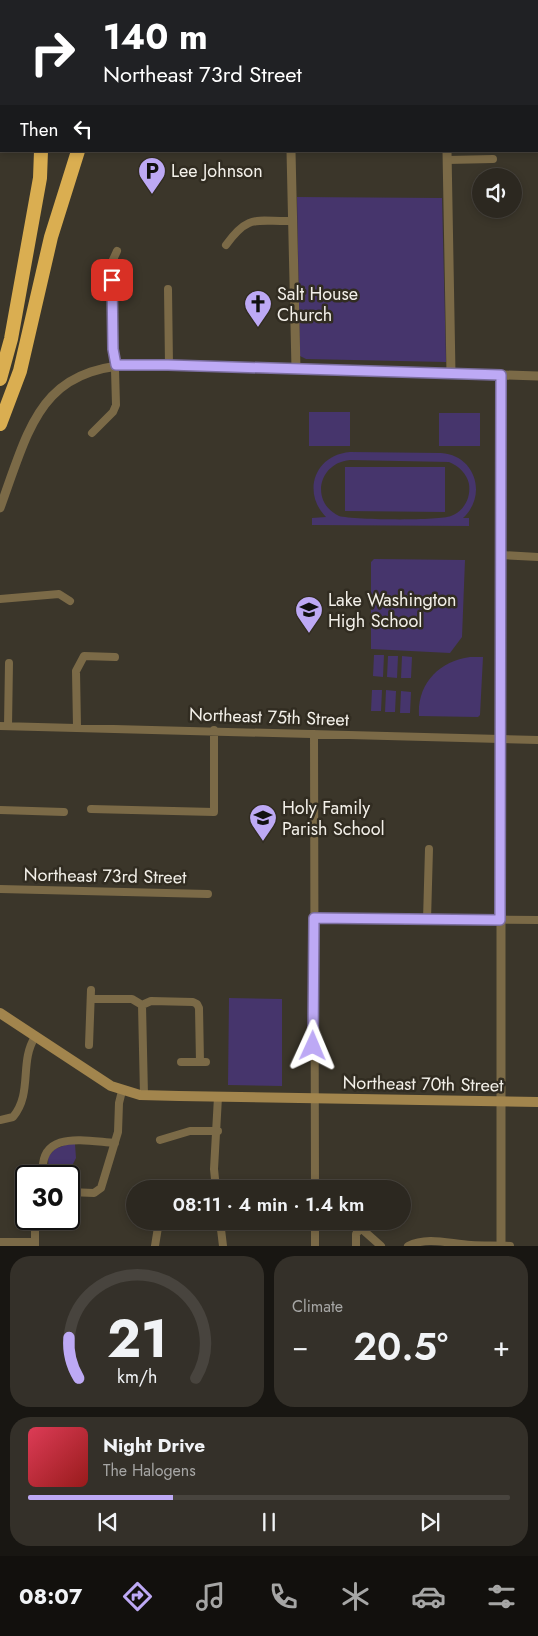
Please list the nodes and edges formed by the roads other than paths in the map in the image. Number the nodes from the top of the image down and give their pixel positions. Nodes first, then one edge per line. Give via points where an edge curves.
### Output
1 (41, 152) edge
2 (78, 152) edge
3 (291, 152) edge
4 (447, 155) edge
5 (493, 158) dead end
6 (292, 221) junction
7 (226, 245) dead end
8 (116, 250) dead end
9 (168, 289) dead end
10 (116, 365) junction
11 (168, 365) junction
12 (296, 369) junction
13 (451, 374) junction
14 (501, 375) junction
15 (538, 376) edge
16 (0, 379) edge
17 (0, 424) edge
18 (92, 433) dead end
19 (0, 508) edge
20 (501, 556) junction
21 (538, 557) edge
22 (0, 599) edge
23 (70, 601) dead end
24 (116, 657) dead end
25 (9, 663) dead end
26 (4, 726) edge
27 (77, 727) junction
28 (214, 730) junction
29 (314, 734) junction
30 (500, 738) junction
31 (538, 740) edge
32 (91, 809) dead end
33 (0, 810) edge
34 (64, 812) dead end
35 (429, 849) dead end
36 (0, 889) edge
37 (208, 894) dead end
38 (314, 918) junction
39 (428, 920) junction
40 (500, 920) junction
41 (538, 920) edge
42 (142, 1005) junction
43 (0, 1013) edge
44 (36, 1037) junction
45 (89, 1045) dead end
46 (181, 1062) dead end
47 (122, 1091) junction
48 (144, 1095) junction
49 (218, 1097) junction
50 (314, 1098) junction
51 (501, 1102) junction
52 (538, 1102) edge
53 (0, 1120) edge
54 (218, 1131) junction
55 (160, 1140) dead end
56 (115, 1143) junction
57 (44, 1165) edge
58 (215, 1180) edge
59 (315, 1180) edge
60 (80, 1192) edge
61 (35, 1230) edge
62 (157, 1230) edge
63 (221, 1230) edge
64 (315, 1230) edge
65 (0, 1242) edge
66 (35, 1244) edge
67 (154, 1246) edge
68 (223, 1246) edge
69 (315, 1246) edge
70 (356, 1246) edge
71 (381, 1246) edge
72 (408, 1246) edge
73 (469, 1246) edge
74 (501, 1246) edge
75 (510, 1246) edge

1 - 16 highway via 40,178 11,339
2 - 17 highway via 51,237 20,371
3 - 6 street
4 - 5 street
4 - 13 street
6 - 7 street via 257,220 247,223
6 - 12 street
8 - 10 street via 112,262
9 - 11 street
10 - 11 street
10 - 18 street via 116,405
10 - 19 street via 94,370 70,382 48,400 34,419
11 - 12 street
12 - 13 street
13 - 14 street
14 - 15 street
14 - 20 street
20 - 21 street
20 - 30 street
22 - 23 street via 59,594
24 - 27 street via 84,656 76,671
25 - 26 street
26 - 27 street, Northeast 75th Street
27 - 28 street, Northeast 75th Street
28 - 29 street, Northeast 75th Street
28 - 32 street via 214,812
29 - 30 street, Northeast 75th Street
29 - 38 street
30 - 31 street, Northeast 75th Street
30 - 40 street
33 - 34 street
35 - 39 street
36 - 37 street, Northeast 73rd Street
38 - 39 street
38 - 50 street
39 - 40 street
40 - 41 street
40 - 51 street
42 - 45 street via 132,999 91,995
42 - 46 street via 151,1001 197,1004 203,1062
42 - 48 street
43 - 44 main road, Northeast 70th Street
44 - 47 main road, Northeast 70th Street via 96,1079
44 - 53 street via 26,1056 26,1088 22,1100 13,1117
47 - 48 main road, Northeast 70th Street
47 - 56 street
48 - 49 main road, Northeast 70th Street
49 - 50 main road, Northeast 70th Street
49 - 54 street
50 - 51 main road, Northeast 70th Street
50 - 59 street
51 - 52 main road, Northeast 70th Street
51 - 74 street
54 - 55 street via 190,1131
54 - 58 street
56 - 57 street via 68,1140 54,1144 47,1151
56 - 60 street via 101,1188 94,1193
61 - 66 street
62 - 67 street
63 - 68 street
64 - 69 street
65 - 66 street
70 - 71 street via 356,1234 363,1230
72 - 73 street via 416,1242 446,1242
73 - 74 street
74 - 75 street

